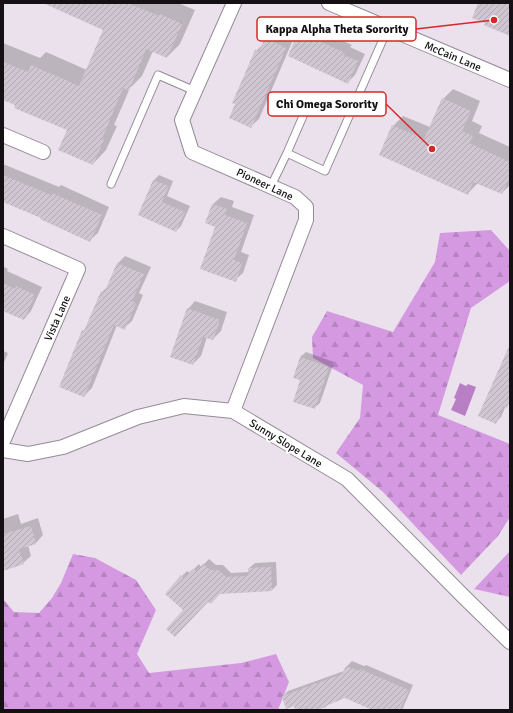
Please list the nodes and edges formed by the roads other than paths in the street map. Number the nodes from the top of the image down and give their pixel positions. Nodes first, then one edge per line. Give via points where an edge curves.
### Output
1 (234, 3) edge
2 (329, 3) edge
3 (388, 28) junction
4 (510, 80) edge
5 (195, 91) junction
6 (310, 100) dead end
7 (3, 134) edge
8 (44, 152) dead end
9 (287, 153) junction
10 (111, 184) dead end
11 (271, 186) junction
12 (3, 236) edge
13 (233, 411) junction
14 (3, 441) edge
15 (3, 450) edge
16 (510, 642) edge

1 - 5 street, Pioneer Lane
2 - 3 street, McCain Lane
3 - 4 street, McCain Lane
3 - 9 lane via 324,171
5 - 10 lane via 158,75
5 - 11 street, Pioneer Lane via 182,120 192,152
6 - 9 lane
7 - 8 street
9 - 11 lane
11 - 13 street, Pioneer Lane via 295,197 306,208 306,220
12 - 14 street, Vista Lane via 78,269
13 - 15 street, Sunny Slope Lane via 184,406 138,417 64,447 28,454
13 - 16 street, Sunny Slope Lane via 347,479

